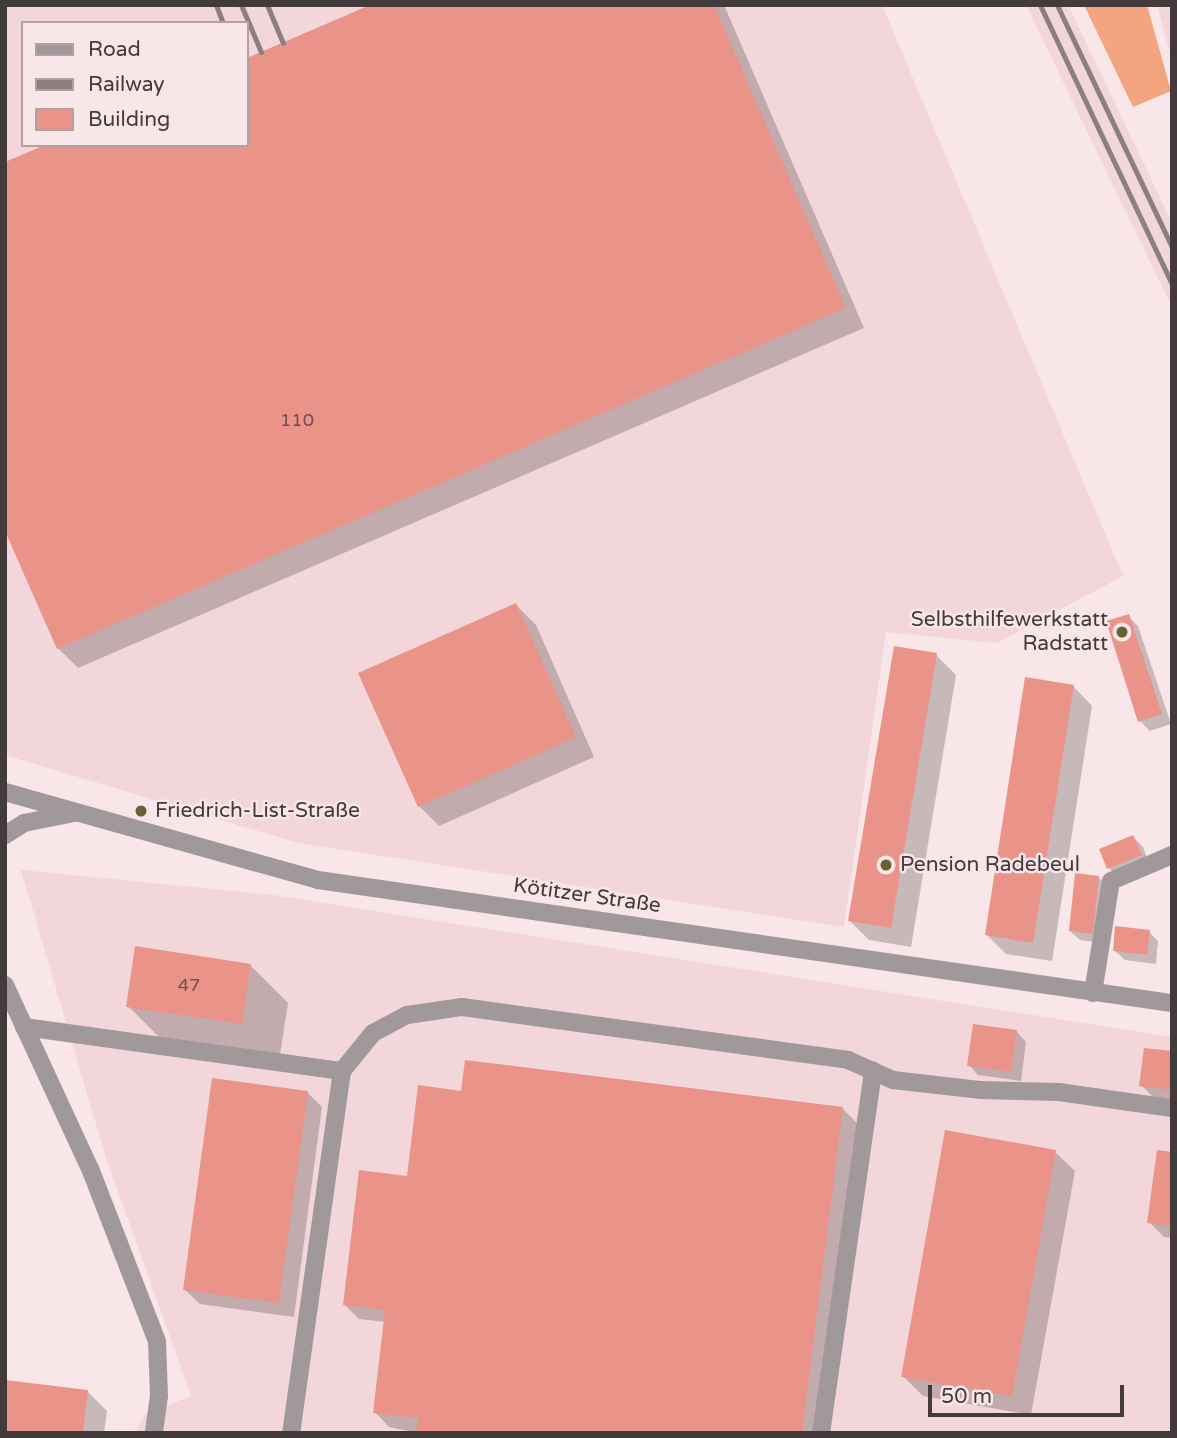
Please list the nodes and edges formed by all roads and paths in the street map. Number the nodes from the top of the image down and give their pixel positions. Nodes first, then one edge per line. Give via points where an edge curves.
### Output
1 (5, 793) edge
2 (77, 813) junction
3 (5, 835) edge
4 (1172, 855) edge
5 (5, 985) edge
6 (1093, 993) junction
7 (1172, 1003) edge
8 (24, 1027) junction
9 (342, 1071) junction
10 (873, 1071) junction
11 (1172, 1108) edge
12 (154, 1433) edge
13 (291, 1433) edge
14 (821, 1433) edge

1 - 2 street, Kötitzer Straße
2 - 3 street via 24,823
2 - 6 street, Kötitzer Straße via 318,880
4 - 6 street via 1111,881
5 - 8 street
6 - 7 street, Kötitzer Straße
8 - 9 street
8 - 12 street via 91,1171 157,1341 159,1396
9 - 10 street via 373,1033 407,1015 461,1007 848,1060
9 - 13 street
10 - 11 street via 905,1081 981,1090 1059,1092
10 - 14 street

